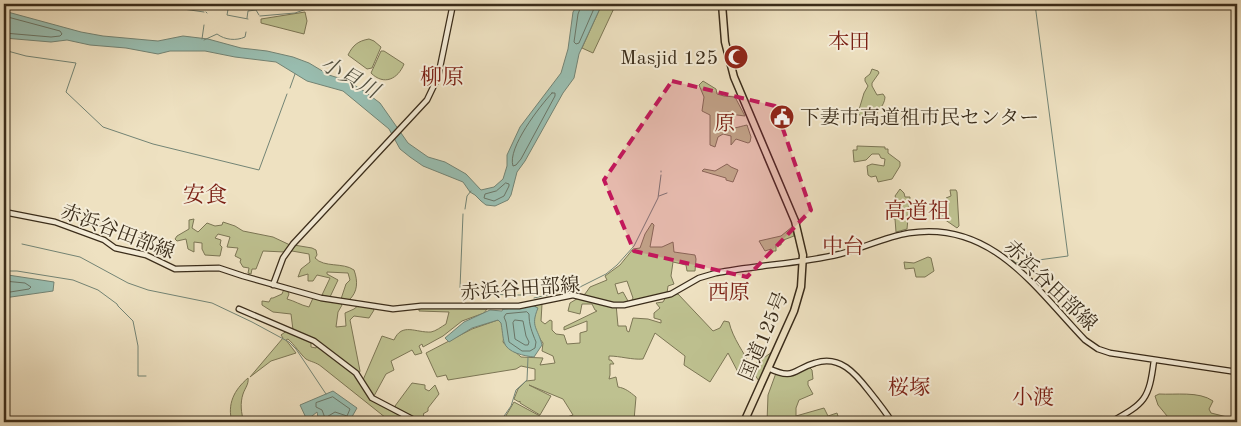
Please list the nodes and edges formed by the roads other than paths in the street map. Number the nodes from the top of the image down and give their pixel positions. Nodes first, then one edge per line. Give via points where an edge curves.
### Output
1 (453, 4) edge
2 (722, 4) edge
3 (4, 212) edge
4 (803, 260) junction
5 (273, 285) junction
6 (239, 309) dead end
7 (1154, 360) junction
8 (768, 368) junction
9 (1237, 372) edge
10 (418, 422) edge
11 (744, 422) edge
12 (892, 422) edge
13 (1111, 422) edge

1 - 5 main road via 436,84 427,100 293,244 283,258
2 - 4 highway, 国道125号 via 725,42 734,77 795,221
3 - 5 main road, 赤浜谷田部線 via 55,222 104,240 115,248 146,255 176,270 220,268
4 - 5 main road, 赤浜谷田部線 via 711,274 671,294 621,306 573,295 519,306 393,309 321,298
4 - 7 main road, 赤浜谷田部線 via 841,254 912,232 941,232 966,237 986,245 1010,262 1091,345 1106,352
4 - 8 highway, 国道125号 via 796,304
6 - 10 main road via 314,341 356,373 372,398
7 - 9 main road, 赤浜谷田部線
7 - 13 main road via 1149,389 1143,401
8 - 11 highway, 国道125号
8 - 12 main road via 780,374 790,374 816,362 841,363 855,374

